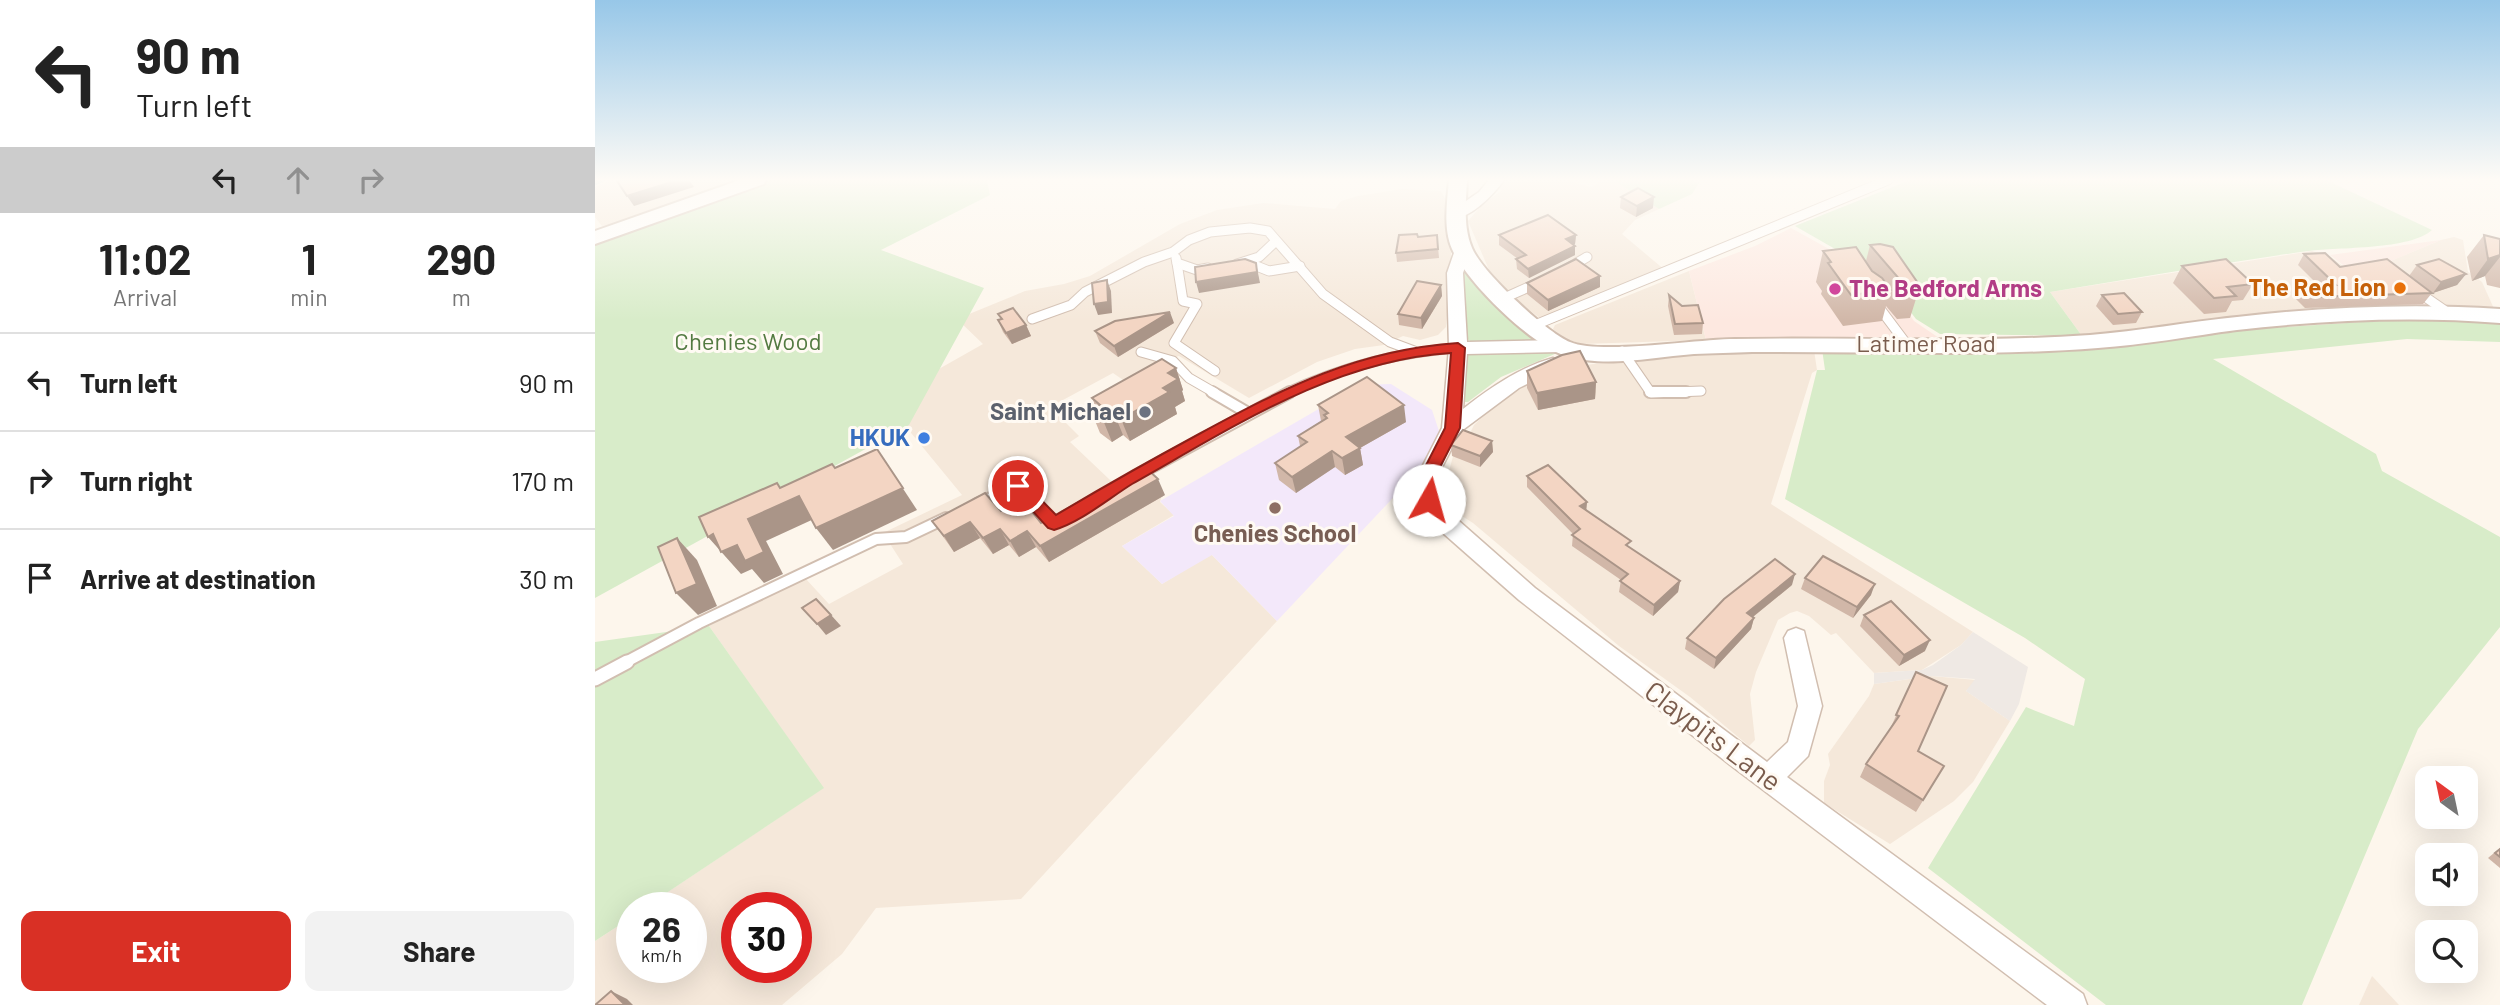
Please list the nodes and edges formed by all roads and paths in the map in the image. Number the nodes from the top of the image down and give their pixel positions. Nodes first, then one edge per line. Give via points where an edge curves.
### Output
1 (625, 227) edge
2 (1458, 227) edge
3 (1774, 227) edge
4 (595, 238) edge
5 (1276, 241) junction
6 (1463, 250) junction
7 (1173, 252) junction
8 (1587, 257) dead end
9 (1177, 262) junction
10 (1249, 262) junction
11 (1300, 266) junction
12 (1563, 270) edge
13 (1551, 276) edge
14 (2406, 283) edge
15 (1504, 298) junction
16 (1869, 298) edge
17 (2447, 312) junction
18 (2500, 316) edge
19 (1032, 319) dead end
20 (1535, 325) junction
21 (1561, 346) junction
22 (1908, 346) junction
23 (1458, 348) junction
24 (1413, 351) junction
25 (1622, 351) junction
26 (1141, 352) dead end
27 (1584, 353) junction
28 (1215, 371) dead end
29 (1701, 391) dead end
30 (1248, 413) junction
31 (1452, 428) junction
32 (1125, 481) edge
33 (968, 508) edge
34 (956, 514) edge
35 (1065, 517) edge
36 (1796, 638) dead end
37 (595, 679) edge
38 (1769, 778) junction
39 (2072, 1005) edge

1 - 4 street
2 - 6 street, Latimer Road
3 - 20 lane
5 - 7 lane via 1268,231 1231,229 1189,240
5 - 10 lane via 1269,251
5 - 11 lane
6 - 15 street, Latimer Road
6 - 23 street, Claypits Lane via 1455,273
7 - 9 lane
7 - 19 lane via 1085,292 1072,305
8 - 12 lane
9 - 10 lane via 1197,270
9 - 28 lane via 1183,301 1197,304 1174,342
10 - 11 lane via 1269,271
11 - 24 lane via 1323,294 1390,342
13 - 15 lane
14 - 17 lane
15 - 20 street, Latimer Road
16 - 22 lane
17 - 18 street, Latimer Road
17 - 22 street, Latimer Road via 2242,323 2087,342
20 - 21 street, Latimer Road
21 - 23 street
21 - 27 street, Latimer Road
22 - 25 street, Latimer Road via 1706,346
23 - 24 lane
23 - 31 street, Claypits Lane
24 - 30 lane via 1352,367
25 - 27 street, Latimer Road
25 - 29 lane via 1651,393
26 - 30 lane via 1173,360 1189,378
27 - 31 street, Claypits Lane via 1490,396
30 - 32 lane
31 - 38 street, Claypits Lane via 1427,477 1429,500 1443,520 1527,594
33 - 35 lane via 1018,486 1054,524
34 - 37 lane via 906,537 876,539 699,623
36 - 38 street via 1810,706 1798,748
38 - 39 street, Claypits Lane

